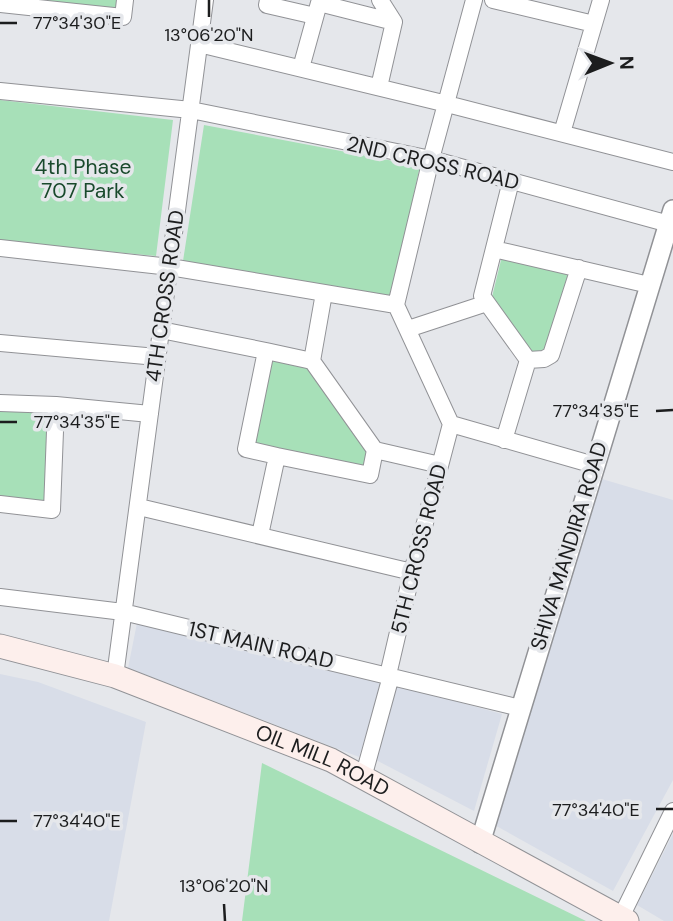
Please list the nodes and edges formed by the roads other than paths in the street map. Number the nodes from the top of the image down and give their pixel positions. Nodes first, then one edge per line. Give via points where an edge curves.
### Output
1 (125, 0) edge
2 (205, 0) edge
3 (268, 0) edge
4 (380, 0) edge
5 (474, 0) edge
6 (493, 0) edge
7 (601, 0) edge
8 (0, 4) edge
9 (39, 5) edge
10 (315, 16) junction
11 (394, 23) junction
12 (594, 24) junction
13 (199, 44) junction
14 (300, 68) junction
15 (379, 87) junction
16 (0, 91) edge
17 (447, 104) junction
18 (191, 110) junction
19 (562, 133) junction
20 (431, 159) junction
21 (673, 162) edge
22 (512, 181) junction
23 (672, 220) edge
24 (0, 248) edge
25 (494, 249) junction
26 (170, 267) junction
27 (579, 268) junction
28 (649, 285) junction
29 (324, 293) junction
30 (487, 303) junction
31 (396, 305) junction
32 (408, 329) junction
33 (161, 330) junction
34 (0, 343) edge
35 (266, 351) junction
36 (157, 358) junction
37 (528, 360) junction
38 (312, 361) junction
39 (0, 403) edge
40 (56, 405) junction
41 (149, 414) junction
42 (451, 424) junction
43 (504, 440) junction
44 (376, 450) junction
45 (277, 456) junction
46 (594, 465) junction
47 (440, 466) junction
48 (0, 504) edge
49 (139, 507) junction
50 (260, 535) junction
51 (412, 572) junction
52 (0, 597) edge
53 (123, 612) junction
54 (0, 646) edge
55 (390, 675) junction
56 (115, 676) junction
57 (520, 708) junction
58 (363, 778) junction
59 (673, 811) edge
60 (480, 843) junction
61 (622, 920) edge

1 - 9 street via 123,17
2 - 13 street, 4TH CROSS ROAD
3 - 10 street via 267,5
4 - 11 street
5 - 17 street
6 - 12 street
7 - 12 street
8 - 9 street
10 - 11 street via 319,3
10 - 14 street
11 - 15 street
12 - 19 street
13 - 14 street
13 - 18 street, 4TH CROSS ROAD
14 - 15 street
15 - 17 street
16 - 18 street, 2ND CROSS ROAD
17 - 19 street
17 - 20 street
18 - 20 street, 2ND CROSS ROAD
18 - 26 street, 4TH CROSS ROAD
19 - 21 street
20 - 22 street, 2ND CROSS ROAD
20 - 31 street
22 - 23 street, 2ND CROSS ROAD
22 - 25 street
23 - 28 street, SHIVA MANDIRA ROAD
24 - 26 street
25 - 27 street
25 - 30 street via 482,296
26 - 29 street
26 - 33 street, 4TH CROSS ROAD
27 - 28 street
27 - 37 street via 551,355
28 - 46 street, SHIVA MANDIRA ROAD
29 - 31 street
29 - 38 street
30 - 32 street
30 - 37 street
31 - 32 street
32 - 42 street
33 - 35 street
33 - 36 street, 4TH CROSS ROAD
34 - 36 street
35 - 38 street
35 - 45 street via 246,449
36 - 41 street, 4TH CROSS ROAD
37 - 43 street
38 - 44 street
39 - 40 street
40 - 41 street
40 - 48 street via 52,510
41 - 49 street, 4TH CROSS ROAD
42 - 43 street
42 - 47 street, 5TH CROSS ROAD
43 - 46 street
44 - 45 street via 370,475
44 - 47 street
45 - 50 street
46 - 57 street, SHIVA MANDIRA ROAD
47 - 51 street, 5TH CROSS ROAD
49 - 50 street
49 - 53 street, 4TH CROSS ROAD
50 - 51 street
51 - 55 street, 5TH CROSS ROAD
52 - 53 street, 1ST MAIN ROAD
53 - 55 street, 1ST MAIN ROAD
53 - 56 street, 4TH CROSS ROAD
54 - 56 main road, OIL MILL ROAD
55 - 57 street, 1ST MAIN ROAD
55 - 58 street, 5TH CROSS ROAD
56 - 58 main road, OIL MILL ROAD via 331,760
57 - 60 street, SHIVA MANDIRA ROAD
58 - 60 main road, OIL MILL ROAD
59 - 61 street
60 - 61 main road, OIL MILL ROAD

